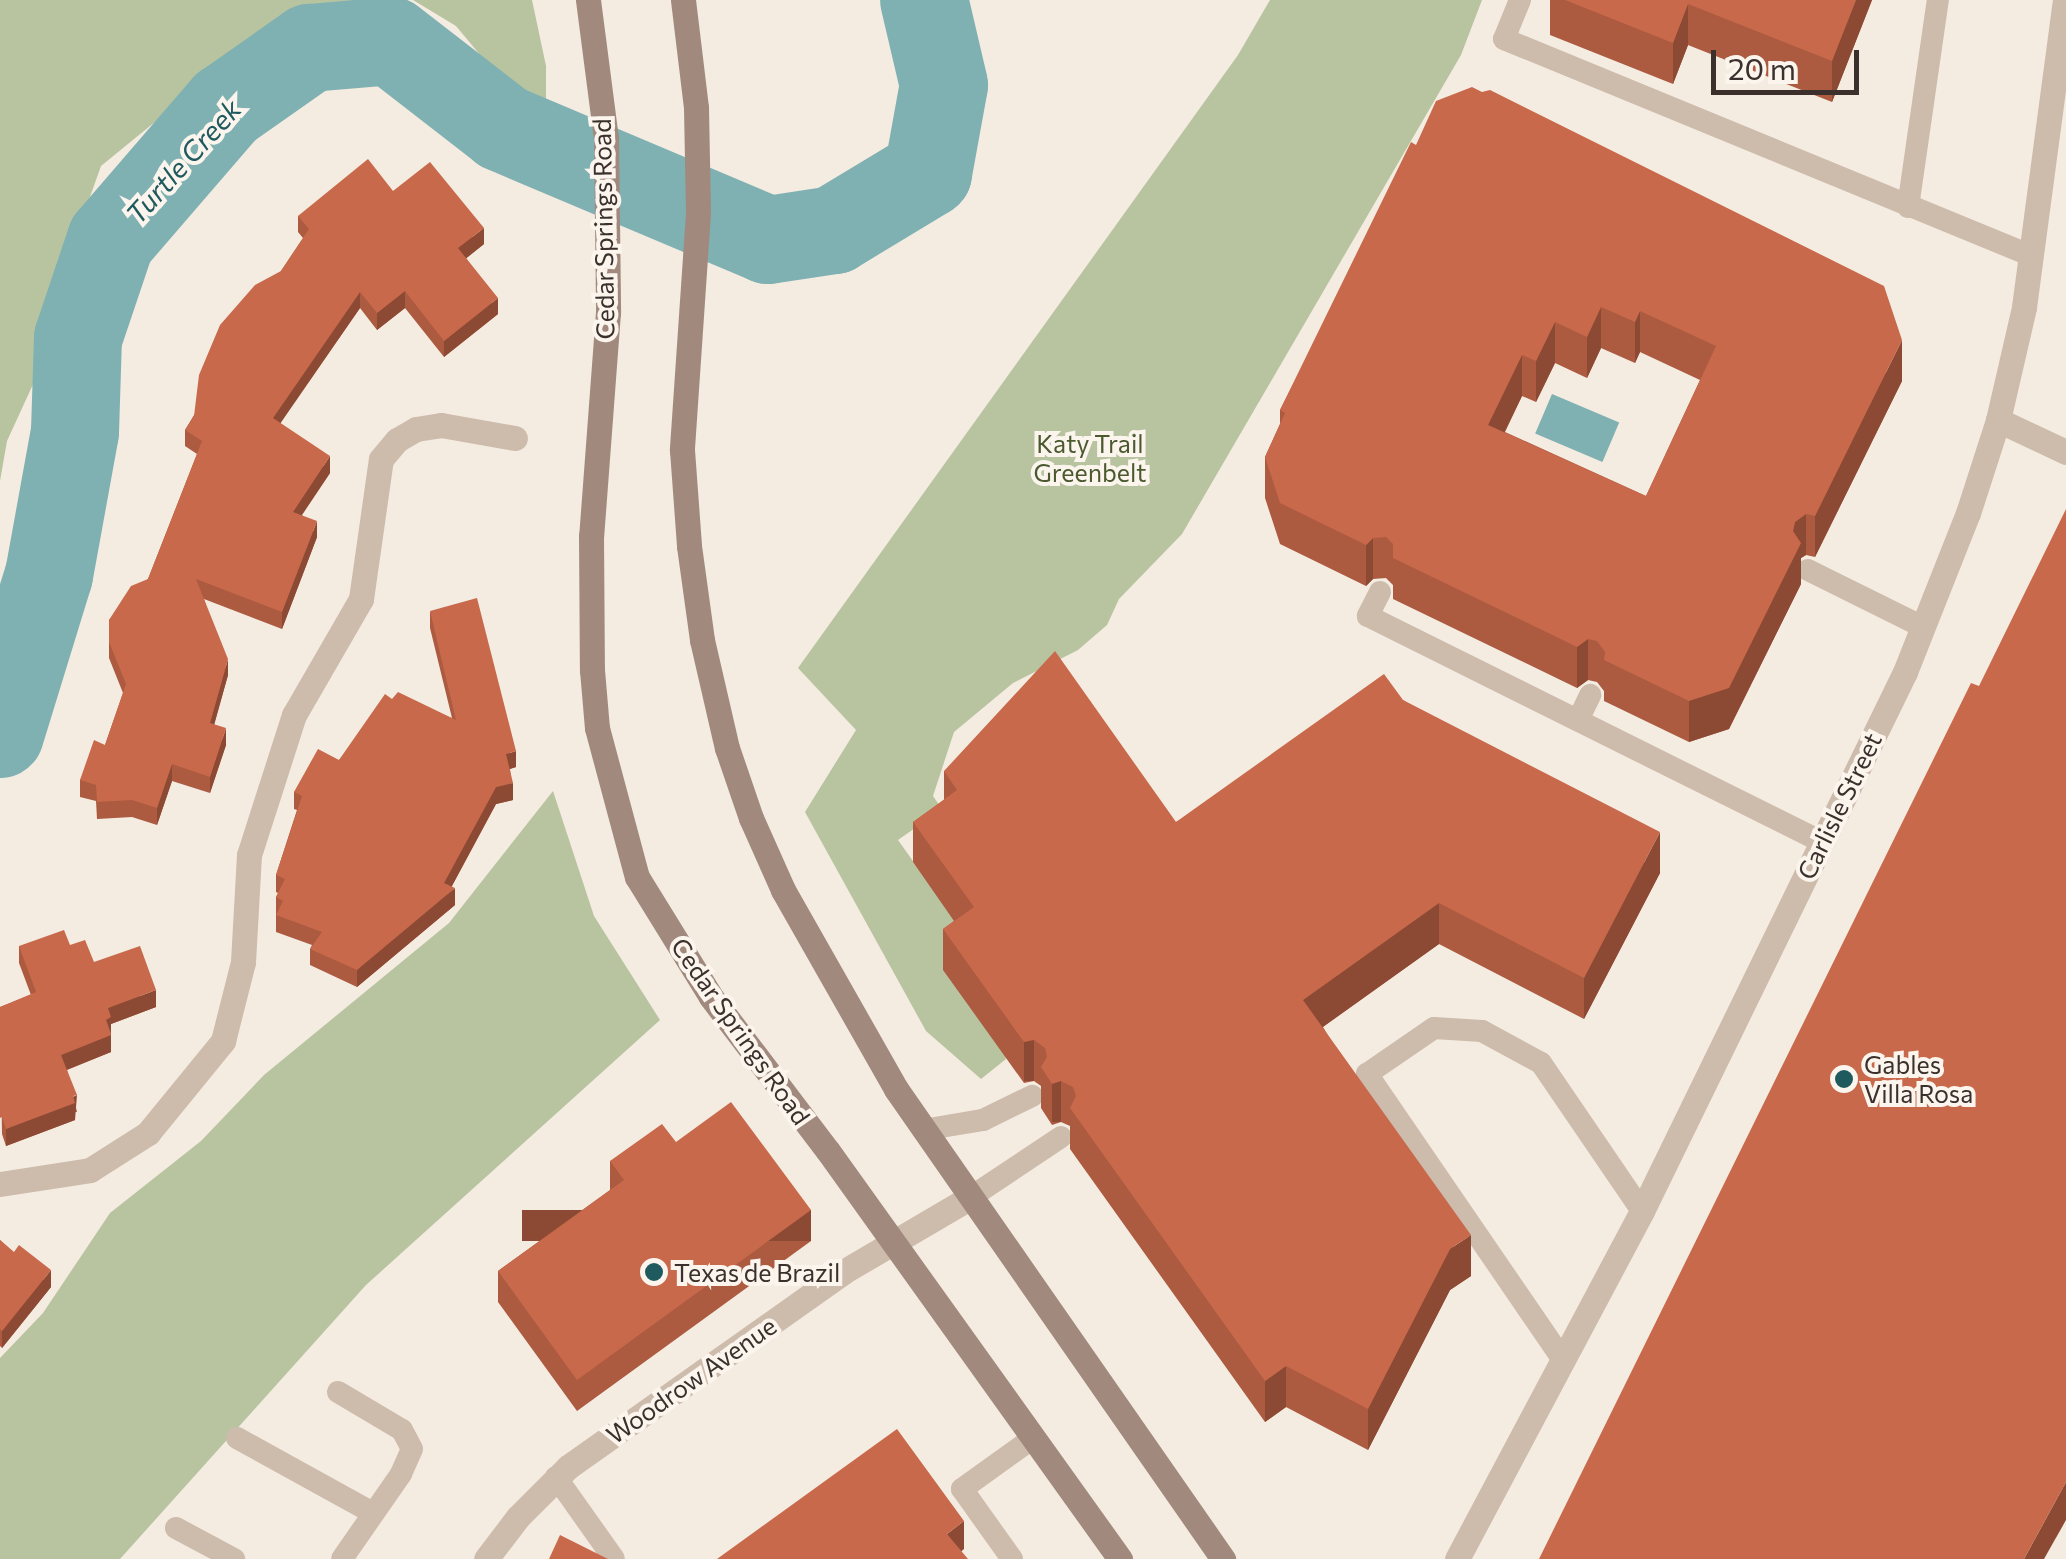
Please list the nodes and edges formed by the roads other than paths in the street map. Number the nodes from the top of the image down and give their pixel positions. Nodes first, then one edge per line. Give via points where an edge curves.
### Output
1 (588, 0) edge
2 (1520, 0) edge
3 (1938, 0) edge
4 (2065, 0) edge
5 (685, 10) edge
6 (1908, 208) junction
7 (2032, 256) junction
8 (1998, 420) junction
9 (515, 438) dead end
10 (2066, 452) edge
11 (1808, 570) edge
12 (1380, 592) edge
13 (1923, 627) junction
14 (1590, 694) edge
15 (1578, 720) junction
16 (1822, 842) junction
17 (1032, 1096) edge
18 (923, 1130) junction
19 (1061, 1137) edge
20 (0, 1184) edge
21 (971, 1196) junction
22 (1642, 1210) junction
23 (892, 1242) junction
24 (1563, 1360) junction
25 (338, 1392) dead end
26 (237, 1438) dead end
27 (1034, 1438) junction
28 (556, 1477) junction
29 (373, 1514) junction
30 (176, 1528) dead end
31 (234, 1559) edge
32 (342, 1559) edge
33 (486, 1559) edge
34 (614, 1559) edge
35 (1012, 1559) edge
36 (1120, 1559) edge
37 (1223, 1559) edge
38 (1457, 1559) edge

1 - 23 main road, Cedar Springs Road via 606,140 608,312 591,536 597,728 637,878 711,997
2 - 6 lane via 1504,39
3 - 6 lane
4 - 7 street, Carlisle Street
5 - 18 main road via 698,213 682,450 702,640 728,748 783,890
6 - 7 lane
7 - 8 street, Carlisle Street
8 - 10 street
8 - 13 street, Carlisle Street
9 - 20 street via 428,427 396,440 382,459 361,599 294,715 249,855 243,962 223,1041 148,1133 90,1170
11 - 13 lane
12 - 15 lane via 1368,616
13 - 16 street, Carlisle Street
14 - 15 lane
15 - 16 lane
16 - 22 street, Carlisle Street
17 - 18 lane via 984,1120
18 - 21 main road
19 - 21 lane
21 - 23 street, Woodrow Avenue
21 - 37 main road
22 - 24 street, Carlisle Street
22 - 24 lane via 1542,1063 1482,1032 1434,1028 1367,1074
23 - 27 main road, Cedar Springs Road
23 - 28 street, Woodrow Avenue
24 - 38 street, Carlisle Street
25 - 29 lane via 402,1430 412,1449
26 - 29 lane
27 - 35 lane via 962,1490
27 - 36 main road, Cedar Springs Road
28 - 33 street, Woodrow Avenue
28 - 34 lane
29 - 32 lane
30 - 31 lane

